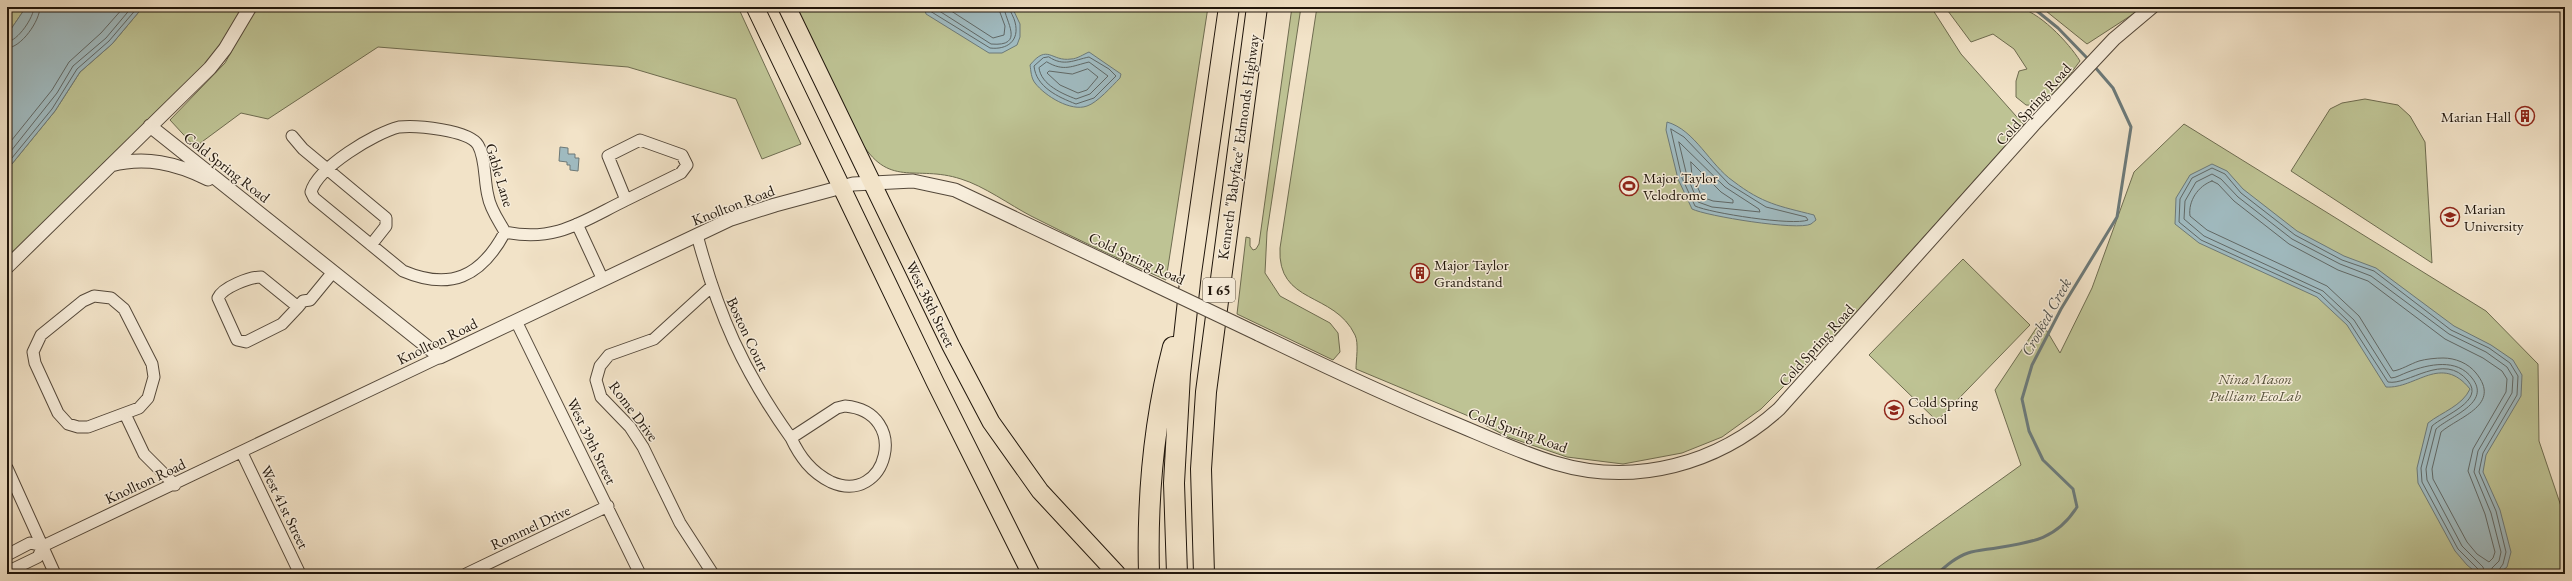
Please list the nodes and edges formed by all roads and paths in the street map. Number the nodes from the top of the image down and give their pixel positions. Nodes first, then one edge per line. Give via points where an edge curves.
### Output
1 (250, 7) edge
2 (755, 7) edge
3 (787, 7) edge
4 (1229, 7) edge
5 (1257, 7) edge
6 (2152, 7) edge
7 (150, 126) junction
8 (292, 136) dead end
9 (111, 165) junction
10 (327, 168) junction
11 (871, 182) junction
12 (847, 186) junction
13 (231, 190) junction
14 (626, 200) junction
15 (577, 224) junction
16 (505, 232) junction
17 (697, 235) junction
18 (371, 245) junction
19 (7, 267) edge
20 (330, 270) junction
21 (1191, 273) junction
22 (603, 280) junction
23 (711, 287) junction
24 (301, 304) junction
25 (516, 321) junction
26 (440, 357) junction
27 (125, 414) junction
28 (791, 438) junction
29 (242, 453) junction
30 (7, 468) edge
31 (175, 484) junction
32 (608, 506) junction
33 (43, 546) junction
34 (7, 555) edge
35 (7, 572) edge
36 (55, 574) edge
37 (300, 574) edge
38 (466, 574) edge
39 (640, 574) edge
40 (713, 574) edge
41 (1031, 574) edge
42 (1117, 574) edge
43 (1149, 574) edge
44 (1177, 574) edge
45 (1204, 574) edge

1 - 7 street via 218,58
2 - 12 main road, West 38th Street
3 - 11 main road, West 38th Street
4 - 21 highway, Kenneth "Babyface" Edmonds Highway / I 65
5 - 45 highway, Kenneth "Babyface" Edmonds Highway / I 65 via 1206,392 1201,469
6 - 11 street, Cold Spring Road, bridge via 2114,39 2067,89 1779,409 1734,443 1677,466 1619,473 1586,470 1524,453 1393,398 955,190 913,181
7 - 9 street
7 - 13 street, Cold Spring Road
8 - 10 street
9 - 13 street via 130,160 163,162 188,169
9 - 19 street
10 - 16 street, Gable Lane via 370,140 399,127 433,128 471,139 480,149 489,202
10 - 18 street via 386,218 386,226
10 - 18 street, Gable Lane via 312,187 312,195
11 - 12 street, Cold Spring Road
11 - 42 main road, West 38th Street via 969,381 998,432 1040,491
12 - 17 street, Knollton Road via 752,212
12 - 41 main road, West 38th Street
13 - 20 street, Cold Spring Road
14 - 14 street via 683,172 687,165 684,157 640,140 608,154
14 - 15 street
15 - 16 street via 540,236
15 - 22 street
16 - 18 street, Gable Lane via 494,252 481,266 466,274 444,280 426,280 413,276 397,267
17 - 22 street, Knollton Road
17 - 23 street, Boston Court
20 - 24 street via 310,300
20 - 26 street, Cold Spring Road
21 - 43 highway via 1164,380 1157,430 1150,510
21 - 44 highway, Kenneth "Babyface" Edmonds Highway / I 65 via 1175,444 1174,517
22 - 25 street, Knollton Road
23 - 28 street, Boston Court via 724,323 745,367
23 - 40 street, Rome Drive via 654,339 608,355 600,366 596,380 601,397 630,427 643,447 680,523
24 - 24 street via 278,326 242,342 237,340 218,301 222,293 252,278 262,277
25 - 26 street, Knollton Road
25 - 32 street, West 39th Street
26 - 29 street, Knollton Road
27 - 27 street via 81,428 68,424 58,413 35,363 33,352 41,335 83,301 94,296 111,298 124,309 155,374 145,402 139,408
27 - 31 street via 144,454
28 - 28 street, Boston Court via 797,451 812,469 824,478 847,487 861,484 873,476 882,464 886,450 883,431 878,422 872,415 854,407 837,408
29 - 31 street, Knollton Road
29 - 37 street, West 41st Street
30 - 33 street
31 - 33 street, Knollton Road
32 - 38 street, Rommel Drive
32 - 39 street, West 39th Street
33 - 34 street, Knollton Road via 30,543
33 - 35 street, Knollton Road via 38,557
33 - 36 street

